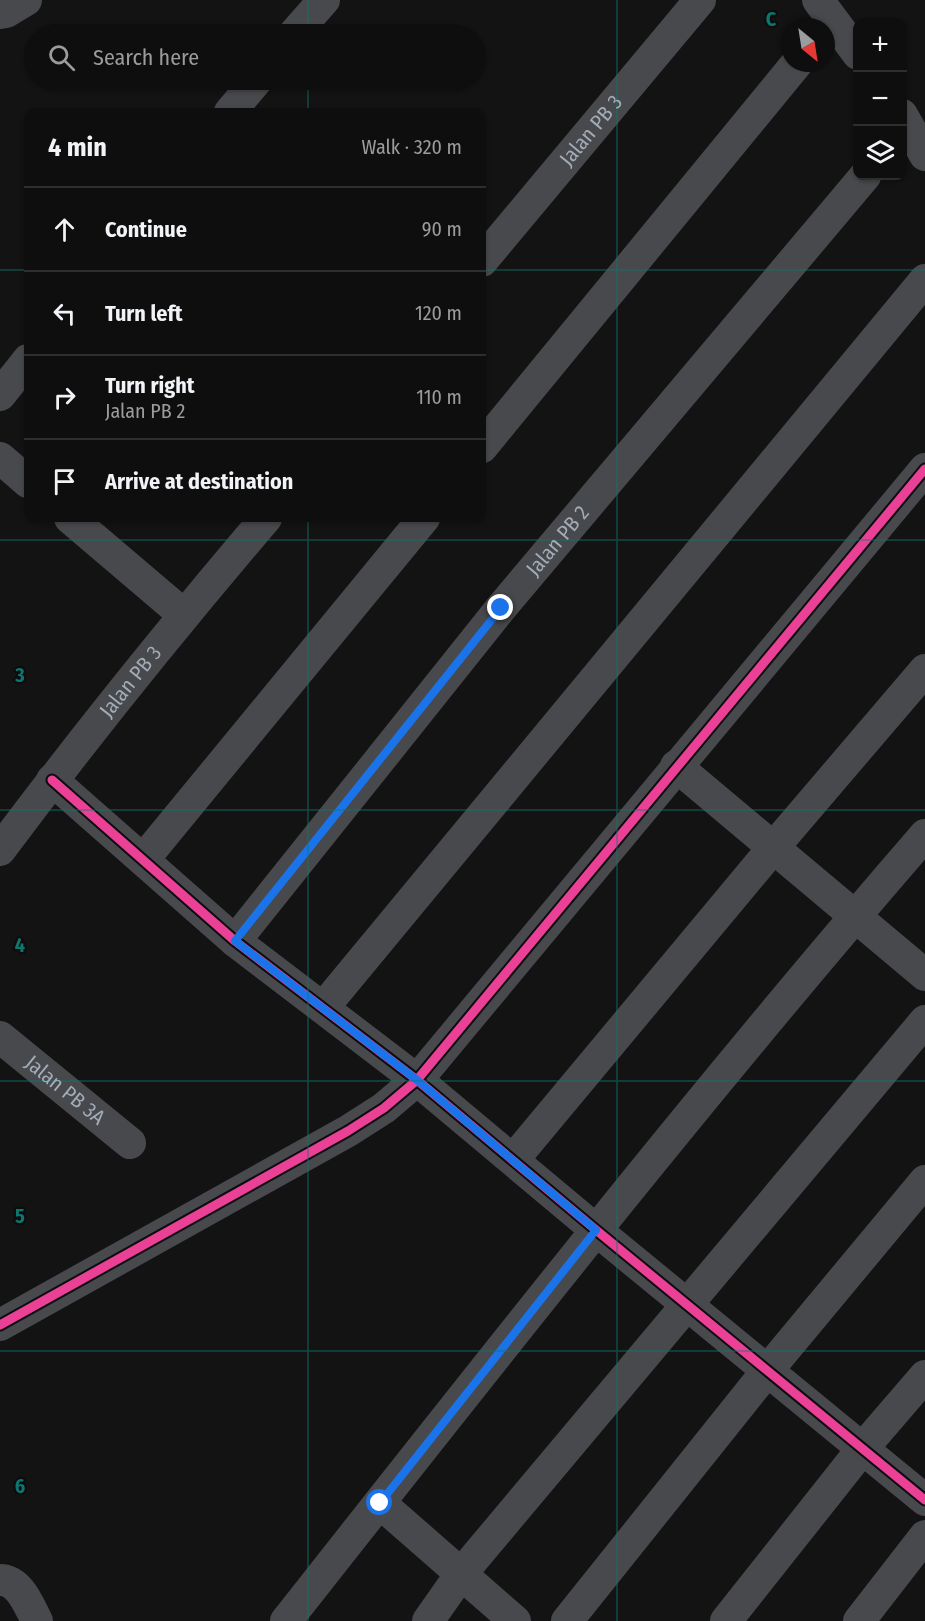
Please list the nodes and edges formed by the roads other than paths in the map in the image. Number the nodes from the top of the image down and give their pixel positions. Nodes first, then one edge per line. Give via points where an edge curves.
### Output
1 (26, 0) edge
2 (324, 0) edge
3 (700, 0) edge
4 (0, 13) edge
5 (825, 16) edge
6 (303, 24) edge
7 (853, 48) edge
8 (790, 72) edge
9 (249, 90) edge
10 (233, 108) edge
11 (907, 126) edge
12 (925, 155) edge
13 (863, 180) edge
14 (486, 256) edge
15 (925, 280) edge
16 (24, 365) edge
17 (0, 395) edge
18 (486, 442) edge
19 (0, 458) edge
20 (925, 470) edge
21 (24, 479) edge
22 (75, 522) edge
23 (263, 522) edge
24 (421, 522) edge
25 (184, 615) junction
26 (925, 670) edge
27 (676, 766) junction
28 (52, 780) junction
29 (925, 834) edge
30 (773, 848) junction
31 (0, 850) edge
32 (143, 860) junction
33 (854, 916) junction
34 (235, 941) junction
35 (925, 975) edge
36 (322, 1008) junction
37 (925, 1021) edge
38 (0, 1037) edge
39 (417, 1080) junction
40 (130, 1143) dead end
41 (513, 1160) junction
42 (925, 1181) edge
43 (596, 1230) junction
44 (688, 1305) junction
45 (0, 1325) edge
46 (768, 1371) junction
47 (925, 1376) edge
48 (863, 1448) junction
49 (925, 1500) edge
50 (380, 1503) junction
51 (925, 1536) edge
52 (461, 1574) junction
53 (0, 1580) edge
54 (38, 1621) edge
55 (286, 1621) edge
56 (428, 1621) edge
57 (515, 1621) edge
58 (567, 1621) edge
59 (726, 1621) edge
60 (859, 1621) edge

1 - 4 street
2 - 6 street
3 - 14 street, Jalan PB 3
5 - 7 street
8 - 18 street
9 - 10 street
11 - 12 street
13 - 34 street, Jalan PB 2 via 501,608
15 - 36 street
16 - 17 street
19 - 21 street
20 - 27 street
22 - 25 street
23 - 25 street, Jalan PB 3
24 - 32 street
25 - 28 street, Jalan PB 3
26 - 30 street
27 - 30 street
27 - 39 street
28 - 31 street, Jalan PB 3
28 - 32 street
29 - 33 street
30 - 33 street
30 - 41 street
32 - 34 street
33 - 35 street
33 - 43 street
34 - 36 street
36 - 39 street
37 - 44 street
38 - 40 street, Jalan PB 3A
39 - 41 street
39 - 45 street via 348,1131
41 - 43 street
42 - 46 street
43 - 44 street
43 - 50 street
44 - 46 street
44 - 52 street
46 - 48 street
46 - 58 street
47 - 48 street
48 - 49 street
48 - 59 street
50 - 52 street
50 - 55 street
51 - 60 street
52 - 56 street
52 - 57 street
53 - 54 street via 19,1589

